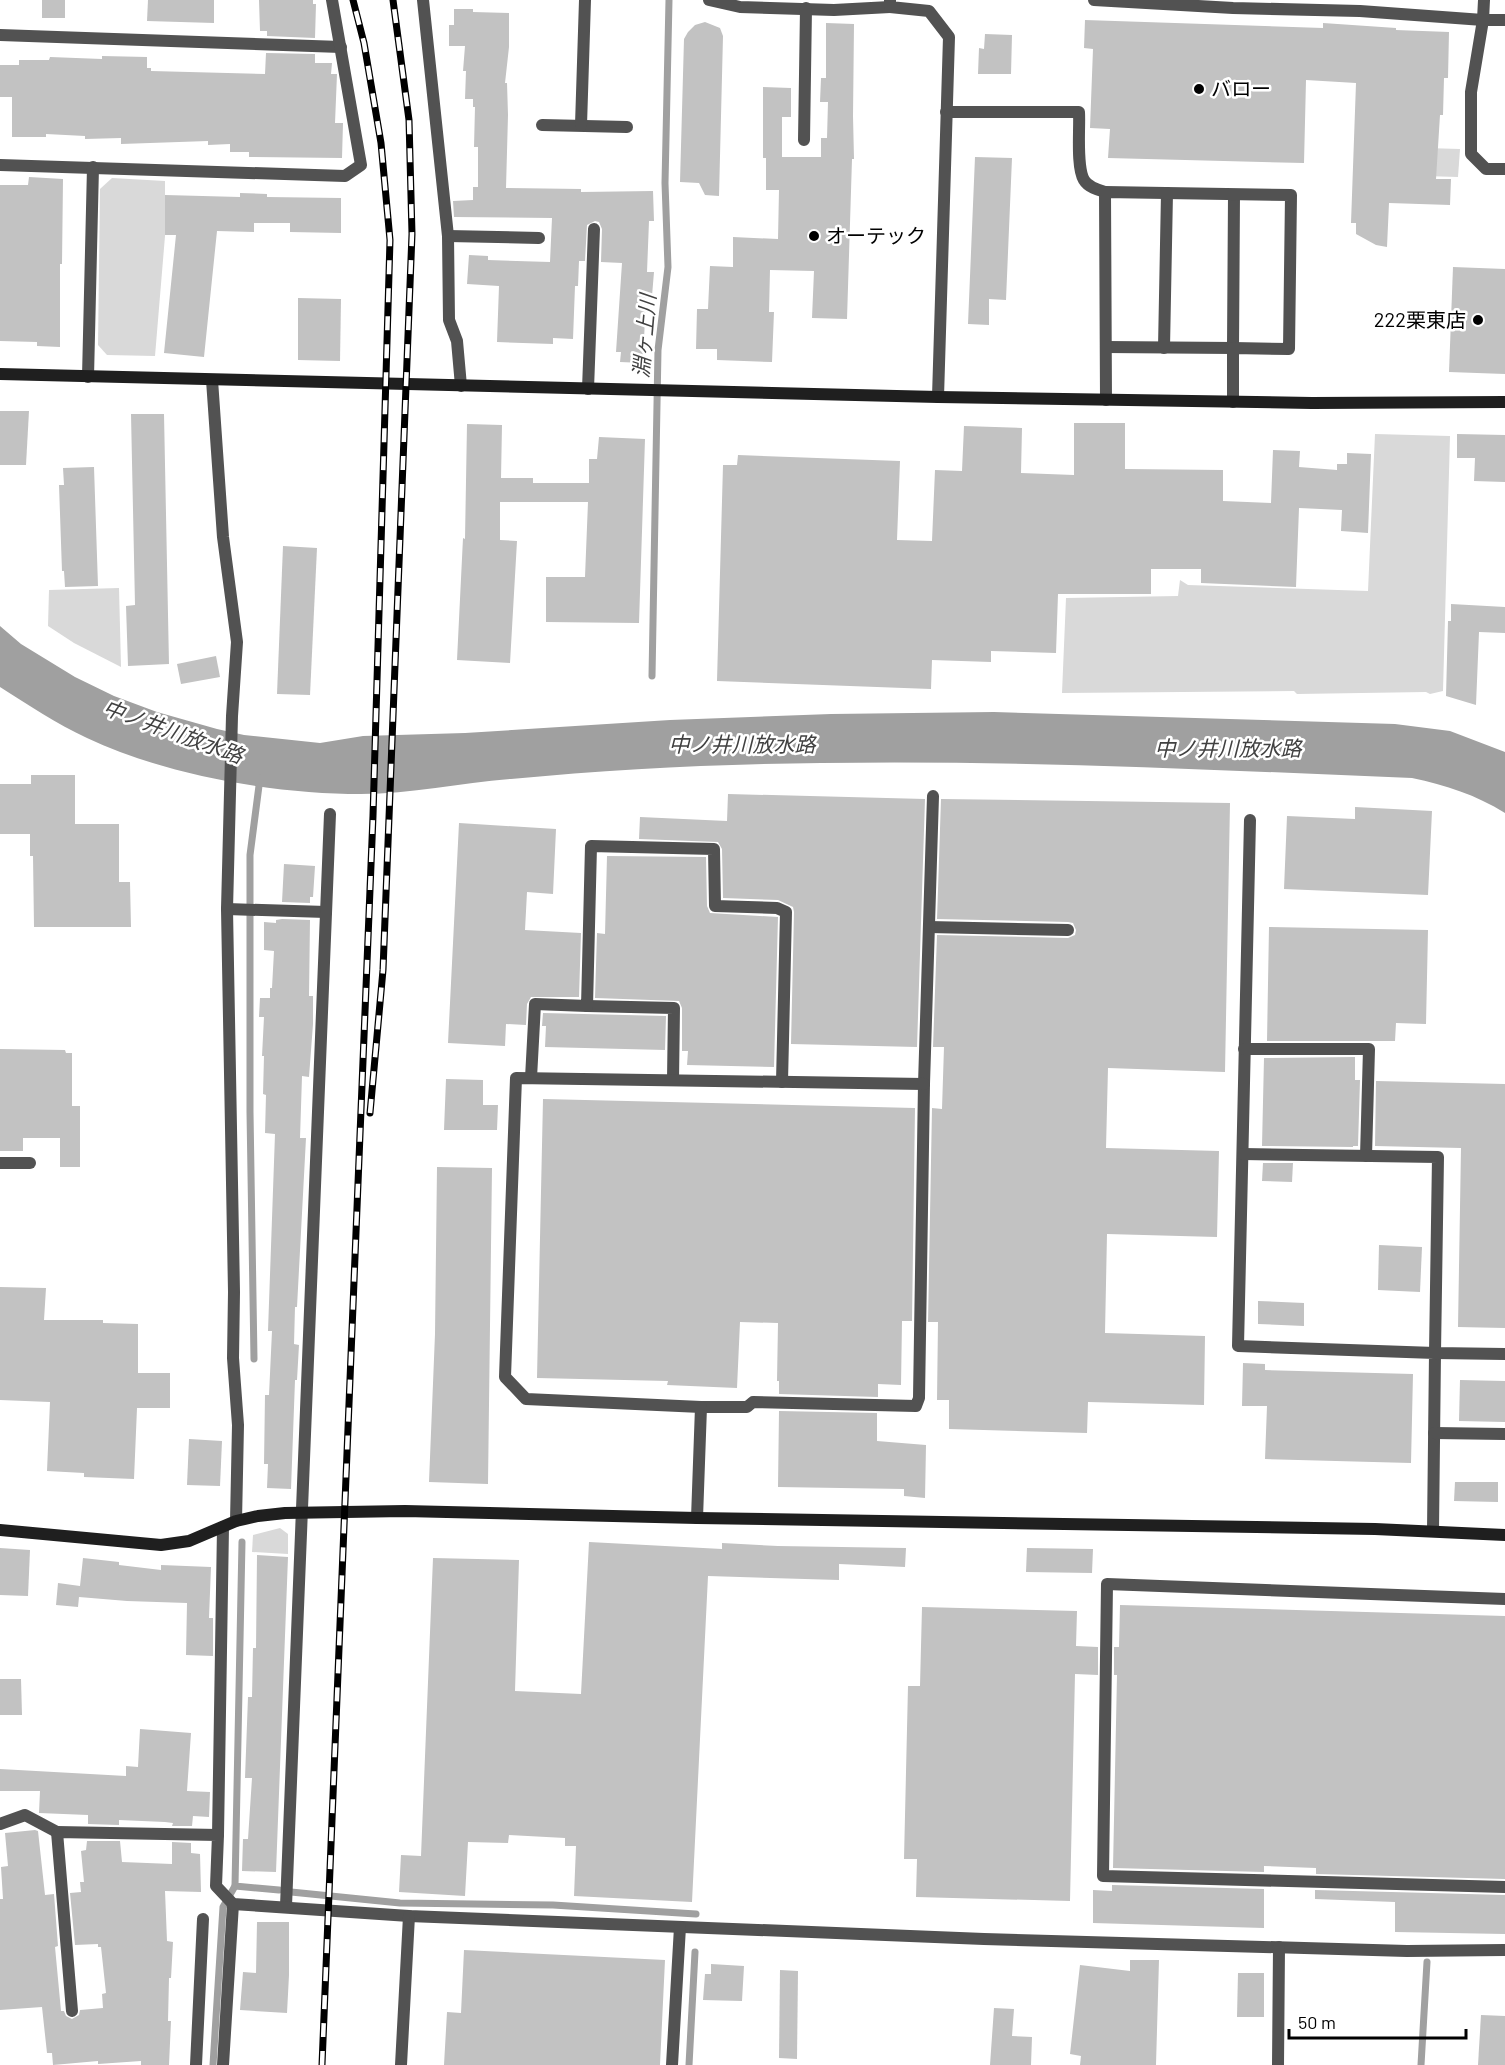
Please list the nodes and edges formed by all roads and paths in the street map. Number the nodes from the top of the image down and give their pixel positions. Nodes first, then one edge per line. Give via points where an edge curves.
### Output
1 (332, 0) edge
2 (423, 0) edge
3 (585, 0) edge
4 (709, 0) edge
5 (1094, 0) edge
6 (1484, 0) edge
7 (740, 4) edge
8 (890, 4) edge
9 (1233, 4) edge
10 (1360, 5) edge
11 (806, 8) junction
12 (1483, 20) junction
13 (1505, 20) edge
14 (0, 35) edge
15 (341, 47) junction
16 (946, 111) junction
17 (542, 125) dead end
18 (581, 125) junction
19 (627, 127) dead end
20 (804, 140) dead end
21 (0, 165) edge
22 (93, 167) junction
23 (1505, 169) edge
24 (1105, 192) junction
25 (1167, 193) junction
26 (1234, 195) junction
27 (594, 230) dead end
28 (448, 236) junction
29 (539, 238) dead end
30 (1106, 347) junction
31 (1164, 348) junction
32 (1233, 348) junction
33 (0, 374) edge
34 (88, 377) junction
35 (212, 380) junction
36 (461, 386) junction
37 (588, 389) junction
38 (938, 398) junction
39 (1106, 400) junction
40 (1233, 402) junction
41 (1505, 402) edge
42 (933, 796) dead end
43 (330, 814) dead end
44 (1250, 820) dead end
45 (227, 909) junction
46 (326, 912) junction
47 (929, 927) junction
48 (1068, 930) dead end
49 (587, 1006) junction
50 (1244, 1049) junction
51 (531, 1078) junction
52 (673, 1080) junction
53 (782, 1082) junction
54 (924, 1084) junction
55 (1243, 1154) junction
56 (1366, 1156) junction
57 (30, 1162) dead end
58 (0, 1163) edge
59 (1435, 1353) junction
60 (1505, 1354) edge
61 (701, 1407) junction
62 (1434, 1434) junction
63 (1505, 1434) edge
64 (301, 1512) junction
65 (697, 1518) junction
66 (236, 1521) junction
67 (223, 1527) junction
68 (0, 1530) edge
69 (1433, 1531) junction
70 (1505, 1535) edge
71 (1505, 1599) edge
72 (0, 1824) edge
73 (57, 1832) junction
74 (218, 1835) junction
75 (1505, 1887) edge
76 (233, 1904) junction
77 (286, 1906) junction
78 (409, 1916) junction
79 (202, 1919) dead end
80 (681, 1927) junction
81 (1279, 1947) junction
82 (1505, 1950) edge
83 (72, 2011) dead end
84 (196, 2065) edge
85 (223, 2065) edge
86 (401, 2065) edge
87 (672, 2065) edge
88 (1278, 2065) edge

1 - 15 street
2 - 28 street
3 - 18 street
4 - 7 street
5 - 9 street
6 - 12 street
7 - 11 street
8 - 11 street via 834,10
8 - 16 street via 929,10 949,37
9 - 10 street
10 - 12 street
11 - 20 street
12 - 13 street
12 - 23 street via 1471,92 1471,154 1486,168
14 - 15 street
15 - 22 street via 361,165 345,176
16 - 24 street via 1079,112 1084,181
16 - 38 street
17 - 18 street
18 - 19 street
21 - 22 street
22 - 34 street
24 - 25 street
24 - 30 street
25 - 26 street
25 - 31 street
26 - 32 street
26 - 32 street via 1291,195 1289,349
27 - 37 street
28 - 29 street
28 - 36 street via 449,320 457,341
30 - 31 street
30 - 39 street
31 - 32 street
32 - 40 street
33 - 34 street
34 - 35 street
35 - 36 street
35 - 45 street via 223,537 237,642
36 - 37 street
37 - 38 street
38 - 39 street
39 - 40 street
40 - 41 street
42 - 47 street
43 - 46 street
44 - 50 street
45 - 46 street
45 - 66 street via 233,1358 238,1425
46 - 64 street
47 - 48 street
47 - 54 street
49 - 51 street via 535,1004
49 - 52 street via 674,1008
49 - 53 street via 591,846 714,849 715,906 777,908 786,912
50 - 55 street
50 - 56 street via 1369,1049
51 - 52 street
51 - 61 street via 516,1078 505,1377 526,1400
52 - 53 street
53 - 54 street
54 - 61 street via 916,1406 753,1402 747,1407
55 - 56 street
55 - 59 street via 1238,1346
56 - 59 street via 1438,1157
57 - 58 street
59 - 60 street
59 - 62 street
61 - 65 street
62 - 63 street
62 - 69 street
64 - 65 street
64 - 66 street
64 - 77 street
65 - 69 street
66 - 67 street
67 - 68 street via 189,1541 161,1545
67 - 74 street
69 - 70 street
71 - 75 street via 1107,1584 1103,1876
72 - 73 street via 25,1815
73 - 74 street
73 - 83 street
74 - 76 street via 216,1886
76 - 77 street
76 - 85 street
77 - 78 street
78 - 80 street
78 - 86 street
79 - 84 street
80 - 81 street
80 - 87 street
81 - 82 street
81 - 88 street

